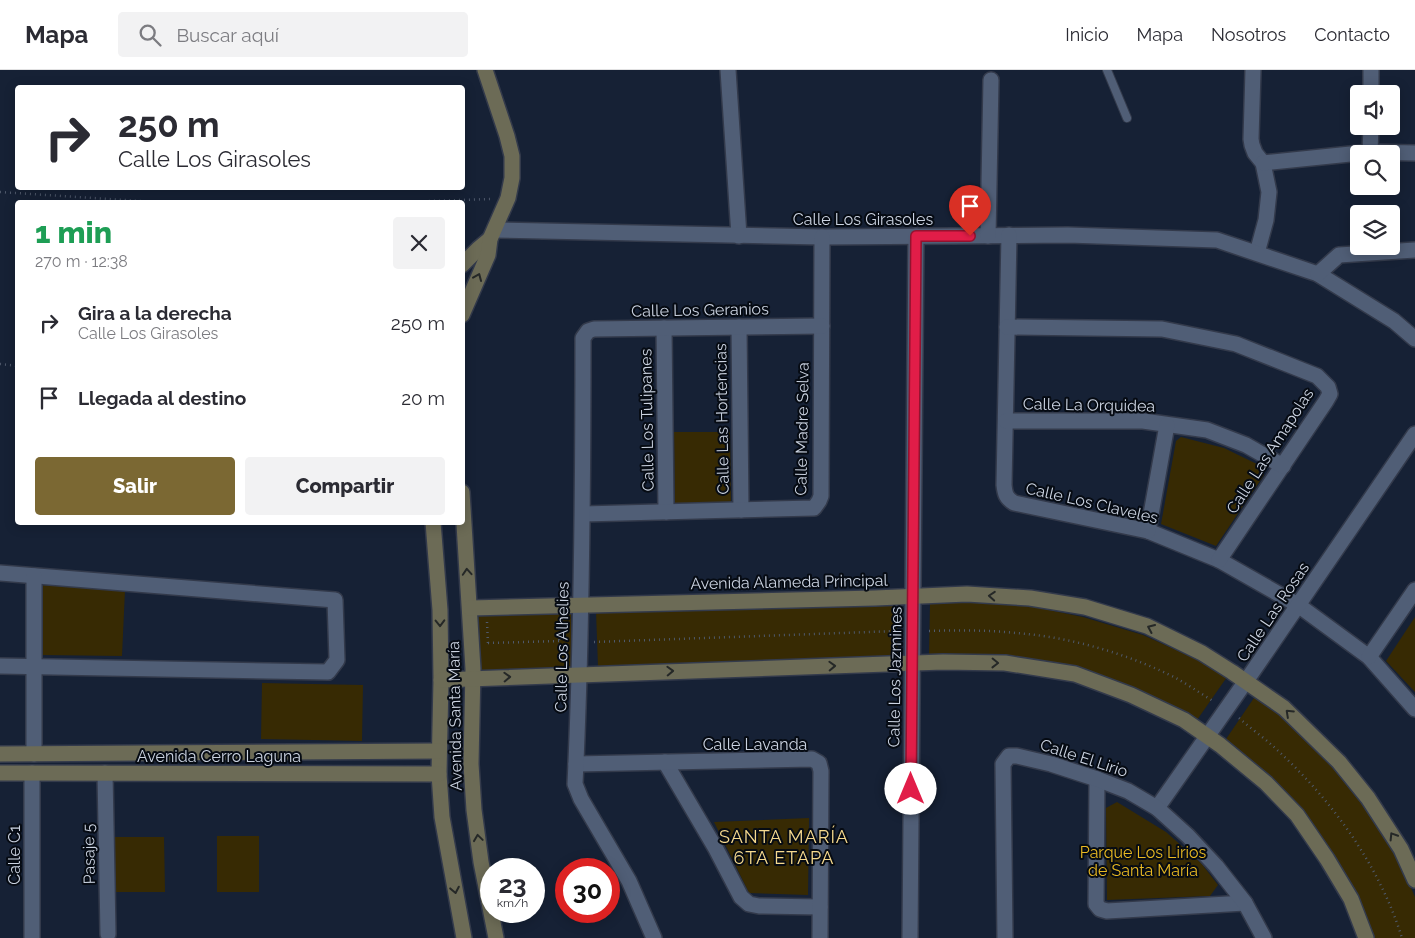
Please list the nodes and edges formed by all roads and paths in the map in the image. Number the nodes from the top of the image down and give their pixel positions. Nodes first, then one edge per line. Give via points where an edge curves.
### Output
1 (485, 70) edge
2 (728, 70) edge
3 (1108, 70) edge
4 (1253, 70) edge
5 (1371, 70) edge
6 (991, 80) dead end
7 (1371, 85) edge
8 (1127, 118) dead end
9 (1400, 152) edge
10 (1415, 152) edge
11 (1350, 154) edge
12 (1263, 163) junction
13 (0, 192) edge
14 (508, 198) junction
15 (124, 200) edge
16 (464, 200) edge
17 (493, 235) junction
18 (739, 236) junction
19 (916, 236) junction
20 (988, 236) junction
21 (1009, 236) junction
22 (822, 237) junction
23 (1415, 250) edge
24 (1257, 253) junction
25 (465, 262) edge
26 (1318, 274) junction
27 (465, 308) edge
28 (822, 326) junction
29 (739, 327) junction
30 (1007, 327) junction
31 (664, 328) junction
32 (583, 338) joint
33 (1415, 339) edge
34 (0, 364) edge
35 (15, 366) edge
36 (1006, 421) junction
37 (1167, 424) junction
38 (1415, 434) edge
39 (1283, 466) junction
40 (741, 510) junction
41 (666, 512) junction
42 (583, 514) junction
43 (433, 525) edge
44 (464, 525) edge
45 (1148, 531) junction
46 (1219, 560) junction
47 (0, 574) edge
48 (34, 576) junction
49 (1415, 590) edge
50 (913, 597) junction
51 (581, 605) junction
52 (1298, 605) junction
53 (470, 608) junction
54 (563, 613) dead end
55 (897, 631) dead end
56 (929, 631) dead end
57 (559, 641) junction
58 (592, 642) dead end
59 (488, 643) dead end
60 (1369, 656) junction
61 (561, 660) dead end
62 (912, 663) junction
63 (0, 666) edge
64 (34, 666) junction
65 (580, 675) junction
66 (473, 679) junction
67 (441, 680) junction
68 (1246, 681) junction
69 (1213, 701) dead end
70 (1415, 709) edge
71 (1239, 718) dead end
72 (1208, 736) junction
73 (439, 751) junction
74 (0, 754) edge
75 (34, 754) junction
76 (665, 762) junction
77 (576, 764) junction
78 (0, 773) edge
79 (32, 773) junction
80 (105, 773) junction
81 (439, 774) junction
82 (1097, 778) junction
83 (1157, 808) junction
84 (1415, 880) edge
85 (1246, 903) junction
86 (820, 907) junction
87 (108, 934) dead end
88 (32, 938) edge
89 (464, 938) edge
90 (496, 938) edge
91 (654, 938) edge
92 (820, 938) edge
93 (910, 938) edge
94 (1005, 938) edge
95 (1264, 938) edge
96 (1366, 938) edge
97 (1402, 938) edge

1 - 14 street via 512,156
2 - 18 street
3 - 8 lane
4 - 12 street via 1251,139 1255,153
5 - 7 street
6 - 20 street
9 - 10 street
11 - 12 street
12 - 24 street via 1269,192
13 - 15 path
14 - 16 path
14 - 17 street
17 - 18 street, Calle Los Girasoles
17 - 25 street
27 -> 17 street
18 - 22 street, Calle Los Girasoles
19 - 20 street, Calle Los Girasoles
19 - 22 street, Calle Los Girasoles
19 - 50 street, Calle Los Jazmines
20 - 21 street, Calle Los Girasoles
21 - 24 street, Calle Los Girasoles via 1217,240
21 - 30 street, Calle Los Claveles
22 - 28 street, Calle Madre Selva
23 - 26 street via 1339,255
24 - 26 street, Calle Los Girasoles
26 - 33 street, Calle Los Girasoles via 1394,321
28 - 29 street, Calle Los Geranios
28 - 40 street, Calle Madre Selva via 820,502 814,508
29 - 31 street, Calle Los Geranios
29 - 40 street, Calle Las Hortencias
30 - 36 street, Calle Los Claveles
30 - 39 street, Calle Las Amapolas via 1162,329 1236,344 1317,376 1330,394
31 - 32 street, Calle Los Geranios via 594,329
31 - 41 street, Calle Los Tulipanes
32 - 42 street, Calle Los Alhelies
34 - 35 path
36 - 37 street, Calle La Orquidea via 1143,421
36 - 45 street, Calle Los Claveles via 1004,493 1008,499 1014,503
37 - 39 street, Calle La Orquidea via 1207,430 1246,445
37 - 45 street
38 - 52 street, Calle Las Rosas
39 - 46 street, Calle Las Amapolas
40 - 41 street, Calle Madre Selva
41 - 42 street, Calle Madre Selva
42 - 51 street, Calle Los Alhelies
43 -> 67 street, Avenida Santa María via 440,610
53 -> 44 street, Avenida Santa María
45 - 46 street, Calle Los Claveles
46 - 52 street, Calle Los Claveles
47 - 48 street
48 - 64 street
48 - 64 street via 335,600 336,660 328,672
49 - 60 street
50 - 51 street, Avenida Alameda Principal
50 - 62 street, Calle Los Jazmines
68 -> 50 street, Avenida Alameda Principal via 1202,653 1147,626 1085,608 1030,598 967,594
51 - 53 street, Avenida Alameda Principal
51 - 65 street, Calle Los Alhelies
52 - 60 street, Calle Los Claveles
52 - 68 street, Calle Las Rosas
53 - 66 street, Avenida Santa María
54 - 57 path
55 - 58 path
56 - 69 path via 1018,633 1063,640 1131,658
57 - 59 path
57 - 61 path
60 - 70 street, Calle Los Claveles
65 -> 62 street
62 -> 72 street via 1005,663 1075,674 1131,695 1184,720
62 - 93 street, Calle Los Jazmines
63 - 64 street
64 - 75 street
66 -> 65 street
65 - 77 street, Calle Los Alhelies
66 - 67 street
90 -> 66 street, Avenida Santa María via 474,810 471,764
67 - 73 street, Avenida Santa María
68 - 72 street, Calle Las Rosas
84 -> 68 street, Avenida Alameda Principal via 1401,849 1373,805 1339,762 1284,708
71 - 97 path via 1280,753 1336,814 1358,845 1385,895
72 - 83 street, Calle Las Rosas
72 - 96 street via 1266,783 1297,815 1351,899
73 - 75 street
73 - 81 street, Avenida Santa María
74 - 75 street
76 - 77 street, Calle Lavanda
76 - 86 street via 749,904
76 - 86 street, Calle Lavanda via 812,759 819,762
77 - 91 street, Calle Los Alhelies via 578,792 629,880
78 - 79 street, Avenida Cerro Laguna
79 - 80 street, Avenida Cerro Laguna
79 - 88 street, Calle C1
80 - 81 street, Avenida Cerro Laguna
80 - 87 street, Pasaje 5
81 -> 89 street, Avenida Santa María via 442,817
82 - 83 street, Calle El Lirio
82 - 85 street via 1096,904 1100,909
82 - 94 street, Calle El Lirio via 1018,756 1009,756 1003,764
83 - 85 street, Calle El Lirio via 1211,860
85 - 95 street, Calle El Lirio
86 - 92 street, Calle Lavanda

